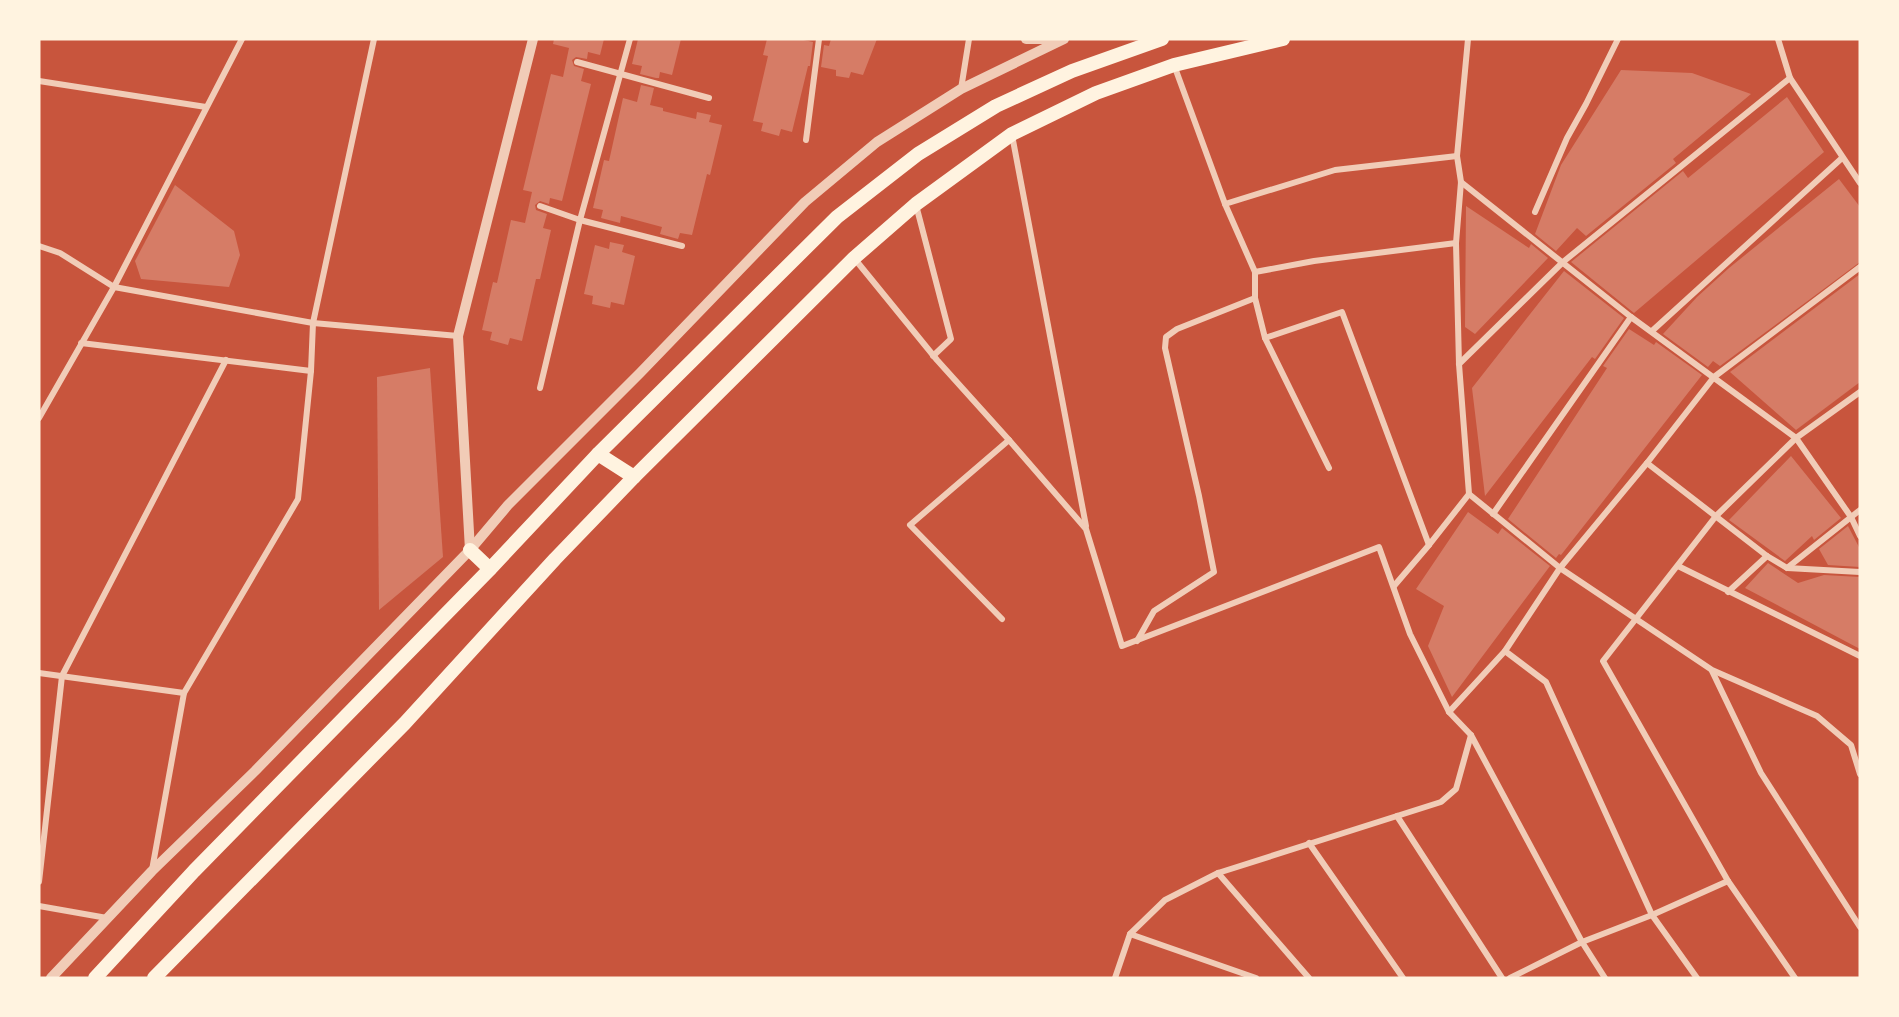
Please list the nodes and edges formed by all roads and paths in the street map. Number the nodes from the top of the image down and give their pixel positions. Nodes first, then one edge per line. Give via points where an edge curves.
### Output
1 (242, 39) edge
2 (374, 39) edge
3 (532, 39) edge
4 (630, 39) edge
5 (819, 39) edge
6 (969, 39) edge
7 (1026, 39) edge
8 (1062, 39) edge
9 (1162, 39) edge
10 (1283, 39) edge
11 (1468, 39) edge
12 (1618, 39) edge
13 (1778, 39) edge
14 (577, 62) dead end
15 (1174, 65) junction
16 (621, 75) junction
17 (1790, 78) junction
18 (39, 81) edge
19 (961, 89) junction
20 (710, 98) dead end
21 (206, 107) junction
22 (1012, 134) junction
23 (806, 140) dead end
24 (1457, 156) junction
25 (1842, 158) junction
26 (1461, 182) junction
27 (1860, 183) edge
28 (916, 204) junction
29 (1225, 204) junction
30 (540, 206) dead end
31 (1535, 212) dead end
32 (580, 220) junction
33 (1456, 243) junction
34 (39, 246) edge
35 (682, 246) dead end
36 (854, 258) junction
37 (1563, 262) junction
38 (1860, 267) edge
39 (1255, 272) junction
40 (114, 286) junction
41 (1255, 298) junction
42 (1631, 317) junction
43 (313, 323) junction
44 (1652, 331) junction
45 (458, 336) junction
46 (1265, 338) junction
47 (81, 343) junction
48 (933, 356) junction
49 (226, 360) junction
50 (1459, 364) junction
51 (311, 371) junction
52 (1714, 377) junction
53 (540, 388) dead end
54 (1860, 392) edge
55 (39, 418) edge
56 (1796, 438) junction
57 (1009, 440) junction
58 (598, 454) junction
59 (1647, 464) junction
60 (1329, 468) dead end
61 (634, 477) junction
62 (1469, 494) junction
63 (1860, 510) edge
64 (1493, 514) junction
65 (1716, 516) junction
66 (1851, 517) junction
67 (1086, 529) junction
68 (1860, 536) edge
69 (1430, 545) junction
70 (470, 550) junction
71 (1767, 556) junction
72 (1678, 566) junction
73 (490, 568) junction
74 (1560, 568) junction
75 (1787, 568) junction
76 (1860, 572) edge
77 (1394, 586) junction
78 (1728, 592) junction
79 (1002, 619) dead end
80 (1635, 620) junction
81 (1137, 641) junction
82 (1505, 651) junction
83 (1860, 656) edge
84 (1712, 670) junction
85 (39, 673) edge
86 (62, 675) junction
87 (184, 693) junction
88 (1449, 712) junction
89 (1471, 735) junction
90 (1860, 773) edge
91 (1397, 816) junction
92 (1309, 843) junction
93 (152, 871) junction
94 (1218, 873) junction
95 (1728, 881) junction
96 (39, 882) edge
97 (39, 906) edge
98 (1652, 915) junction
99 (107, 918) junction
100 (1860, 927) edge
101 (1130, 934) junction
102 (1582, 942) junction
103 (51, 978) edge
104 (95, 978) edge
105 (154, 978) edge
106 (1115, 978) edge
107 (1256, 978) edge
108 (1310, 978) edge
109 (1403, 978) edge
110 (1502, 978) edge
111 (1510, 978) edge
112 (1605, 978) edge
113 (1697, 978) edge
114 (1795, 978) edge

1 - 21 street
2 - 43 street
3 - 45 street
4 - 16 street
5 - 23 street
6 - 19 street
7 - 8 street
8 - 19 street
9 - 58 main road via 1072,71 996,106 918,154 837,217
10 - 15 main road
11 - 24 street
12 - 31 street via 1567,138
13 - 17 street
14 - 16 street
15 - 22 main road via 1096,93
15 - 29 street
16 - 20 street
16 - 32 street
17 - 25 street
17 - 37 street
18 - 21 street
19 - 70 street via 877,142 805,202 508,505
21 - 40 street
22 - 28 main road
22 - 67 street
24 - 26 street
24 - 29 street via 1335,170
25 - 27 street
25 - 44 street
26 - 33 street
26 - 37 street
28 - 36 main road
28 - 48 street via 951,339
29 - 39 street
30 - 32 street
32 - 35 street
32 - 53 street
33 - 39 street
33 - 50 street
34 - 40 street via 60,253
36 - 48 street
36 - 61 main road
37 - 42 street
37 - 50 street
38 - 52 street
39 - 41 street
40 - 43 street
40 - 47 street
41 - 46 street
41 - 81 street via 1166,337 1165,348 1214,572 1154,611
42 - 44 street
42 - 64 street
43 - 45 street
43 - 51 street
44 - 52 street
45 - 70 street
46 - 60 street
46 - 69 street via 1342,312
47 - 49 street
47 - 55 street
48 - 57 street
49 - 51 street
49 - 86 street
50 - 62 street
51 - 87 street via 298,499
52 - 56 street
52 - 59 street
54 - 56 street
56 - 65 street
56 - 66 street
57 - 67 street
57 - 79 street via 910,525
58 - 61 main road
58 - 73 main road
59 - 65 street
59 - 74 street
61 - 105 main road via 405,723
62 - 64 street
62 - 69 street
63 - 66 street
64 - 74 street
65 - 71 street
65 - 72 street
66 - 68 street
66 - 75 street
67 - 81 street via 1122,646
69 - 77 street
70 - 73 main road
70 - 93 street
71 - 75 street
71 - 78 street
72 - 78 street
72 - 80 street
73 - 104 main road
74 - 80 street
74 - 82 street
75 - 76 street
77 - 81 street via 1379,547
77 - 88 street via 1410,634
78 - 83 street
80 - 84 street
80 - 95 street via 1603,661
82 - 88 street
82 - 98 street via 1546,682
84 - 90 street via 1818,716 1851,745
84 - 100 street via 1761,773
85 - 86 street
86 - 87 street
86 - 96 street
87 - 93 street
88 - 89 street
89 - 91 street via 1456,789 1441,802
89 - 102 street
91 - 92 street
91 - 110 street
92 - 94 street
92 - 109 street
93 - 99 street
94 - 101 street via 1165,900
94 - 108 street
95 - 98 street
95 - 114 street
97 - 99 street
98 - 102 street
98 - 113 street
99 - 103 street
101 - 106 street
101 - 107 street
102 - 111 street
102 - 112 street

